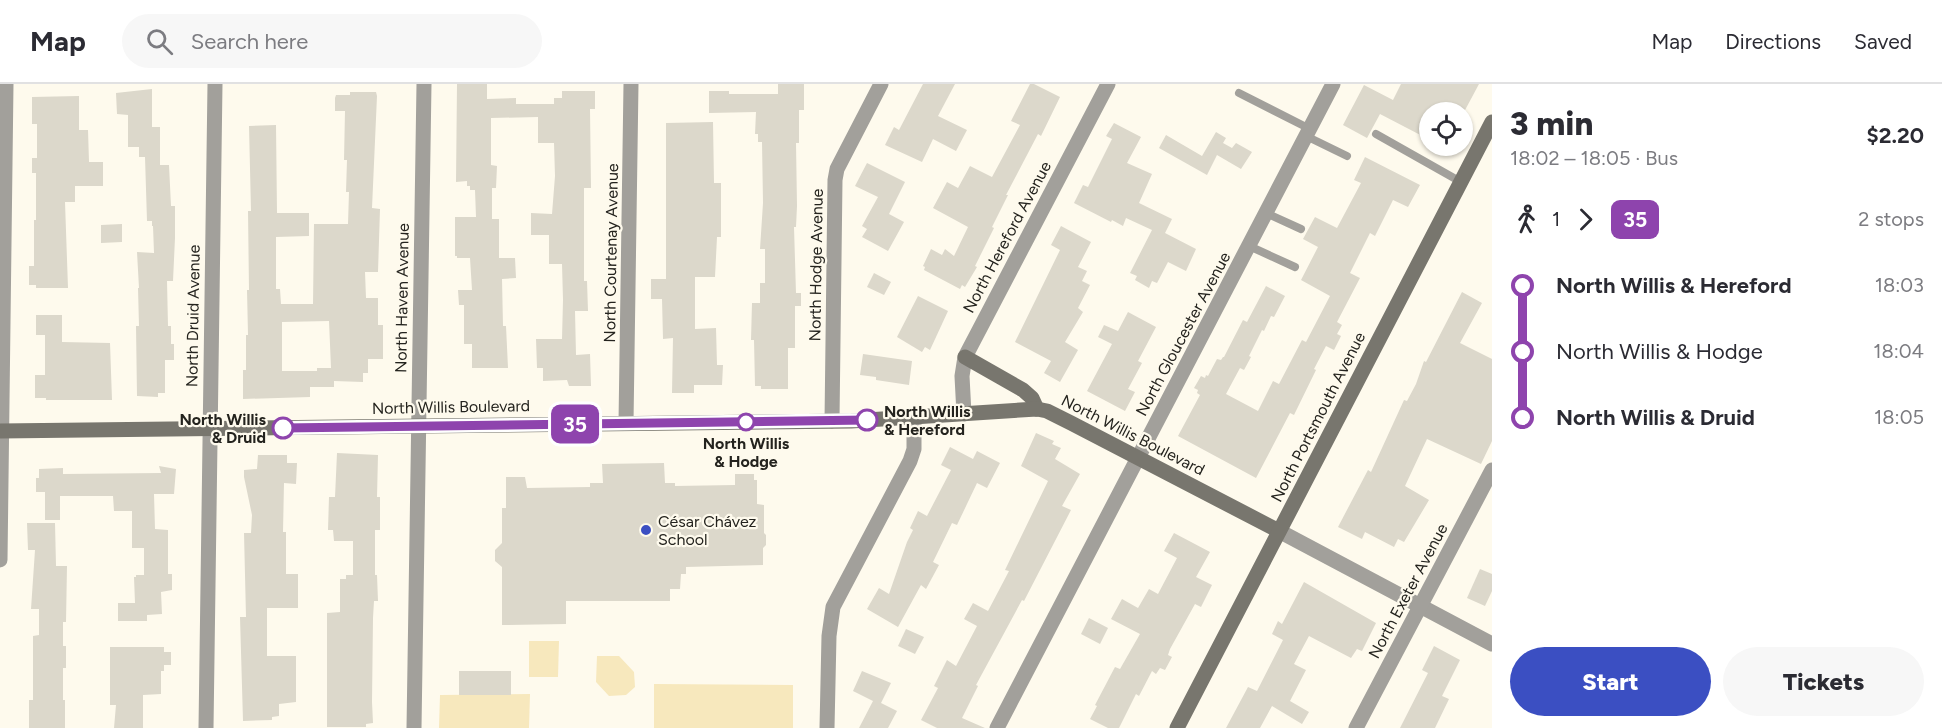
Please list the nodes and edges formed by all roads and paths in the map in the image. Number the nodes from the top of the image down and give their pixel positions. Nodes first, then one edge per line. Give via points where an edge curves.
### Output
1 (6, 84) edge
2 (215, 84) edge
3 (424, 84) edge
4 (632, 84) edge
5 (881, 84) edge
6 (1108, 84) edge
7 (1333, 84) edge
8 (1239, 93) dead end
9 (1492, 122) edge
10 (1308, 133) junction
11 (1376, 134) dead end
12 (1347, 156) dead end
13 (1461, 182) junction
14 (1266, 213) junction
15 (1301, 228) dead end
16 (1249, 246) junction
17 (1295, 267) dead end
18 (965, 357) junction
19 (1038, 409) junction
20 (964, 414) junction
21 (914, 417) junction
22 (832, 421) junction
23 (626, 423) junction
24 (418, 426) junction
25 (209, 428) junction
26 (1, 431) edge
27 (1139, 457) junction
28 (1492, 471) edge
29 (1279, 531) junction
30 (0, 560) edge
31 (1420, 606) junction
32 (1492, 644) edge
33 (206, 728) edge
34 (414, 728) edge
35 (827, 728) edge
36 (997, 728) edge
37 (1177, 728) edge
38 (1356, 728) edge

1 - 26 street
2 - 25 street, North Druid Avenue
3 - 24 street, North Haven Avenue
4 - 23 street, North Courtenay Avenue
5 - 22 street, North Hodge Avenue via 835,180
6 - 18 street, North Hereford Avenue
7 - 10 street, North Gloucester Avenue
8 - 10 lane
9 - 13 street, North Portsmouth Avenue
10 - 12 lane
10 - 14 street, North Gloucester Avenue
11 - 13 lane
13 - 29 street, North Portsmouth Avenue
14 - 15 lane
14 - 16 street, North Gloucester Avenue
16 - 17 lane
16 - 27 street, North Gloucester Avenue
18 - 19 street via 1023,390
18 - 20 street, North Hereford Avenue
19 - 20 street, North Willis Boulevard
19 - 27 street, North Willis Boulevard
20 - 21 street, North Willis Boulevard
21 - 22 street, North Willis Boulevard
21 - 35 street via 910,461 833,607
22 - 23 street, North Willis Boulevard
23 - 24 street, North Willis Boulevard
24 - 25 street, North Willis Boulevard
24 - 34 street, North Haven Avenue
25 - 26 street, North Willis Boulevard
25 - 33 street, North Druid Avenue
26 - 30 street
27 - 29 street, North Willis Boulevard
27 - 36 street, North Gloucester Avenue
28 - 31 street, North Exeter Avenue
29 - 31 street, North Willis Boulevard
29 - 37 street, North Portsmouth Avenue
31 - 32 street, North Willis Boulevard
31 - 38 street, North Exeter Avenue

